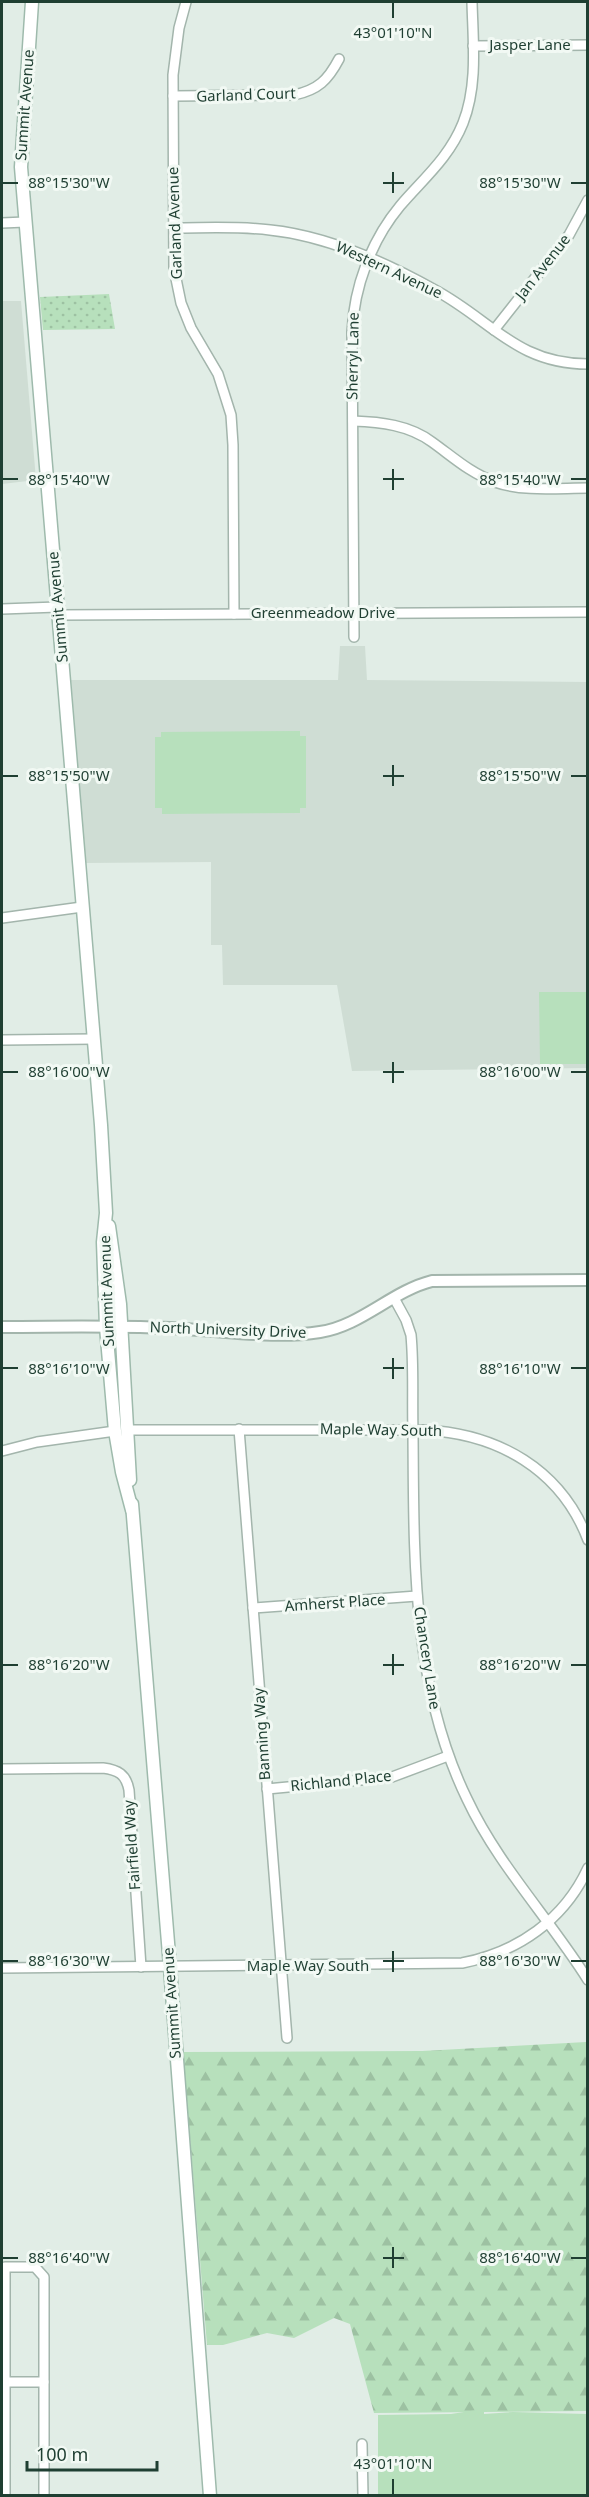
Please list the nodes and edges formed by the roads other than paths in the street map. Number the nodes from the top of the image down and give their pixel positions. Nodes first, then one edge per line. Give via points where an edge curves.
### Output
1 (32, 2) edge
2 (186, 2) edge
3 (472, 2) edge
4 (588, 45) edge
5 (473, 46) junction
6 (339, 59) dead end
7 (173, 96) junction
8 (588, 200) edge
9 (25, 222) junction
10 (2, 223) edge
11 (174, 228) junction
12 (369, 258) junction
13 (494, 330) junction
14 (588, 364) edge
15 (352, 421) junction
16 (588, 488) edge
17 (2, 609) edge
18 (58, 611) junction
19 (588, 612) edge
20 (354, 613) junction
21 (234, 614) junction
22 (354, 638) dead end
23 (82, 907) junction
24 (2, 918) edge
25 (94, 1039) junction
26 (2, 1040) edge
27 (106, 1213) junction
28 (588, 1280) edge
29 (394, 1298) junction
30 (2, 1327) edge
31 (106, 1327) junction
32 (122, 1327) junction
33 (121, 1430) junction
34 (239, 1430) junction
35 (413, 1430) junction
36 (2, 1450) edge
37 (588, 1540) edge
38 (417, 1596) junction
39 (253, 1608) junction
40 (448, 1756) junction
41 (2, 1769) edge
42 (267, 1789) junction
43 (588, 1868) edge
44 (548, 1923) junction
45 (281, 1966) junction
46 (141, 1967) junction
47 (170, 1967) junction
48 (2, 1968) edge
49 (588, 1980) edge
50 (287, 2038) dead end
51 (3, 2267) edge
52 (5, 2382) junction
53 (44, 2382) junction
54 (362, 2444) dead end
55 (5, 2496) edge
56 (44, 2496) edge
57 (210, 2496) edge
58 (363, 2496) edge

1 - 9 main road, Summit Avenue via 21,167
2 - 7 street, Garland Avenue via 174,59
3 - 5 street, Sherryl Lane
4 - 5 street, Jasper Lane
5 - 12 street, Sherryl Lane via 470,97 454,141 392,218
6 - 7 street, Garland Court via 328,79 294,95
7 - 11 street, Garland Avenue
8 - 13 street, Jan Avenue via 569,235
9 - 10 street
9 - 18 main road, Summit Avenue
11 - 12 street, Western Avenue via 272,230 319,239
11 - 21 street, Garland Avenue via 174,269 181,303 218,374 231,415
12 - 13 street, Western Avenue via 437,291
12 - 15 street, Sherryl Lane via 353,313
13 - 14 street, Western Avenue via 532,354 561,363
15 - 16 street via 410,430 472,472 496,483 527,488
15 - 20 street, Sherryl Lane
17 - 18 street, Greenmeadow Drive
18 - 21 street, Greenmeadow Drive
18 - 23 main road, Summit Avenue
19 - 20 street, Greenmeadow Drive
20 - 21 street, Greenmeadow Drive
20 - 22 street, Sherryl Lane
23 - 24 street
23 - 25 main road, Summit Avenue
25 - 26 street
25 - 27 main road, Summit Avenue
27 - 31 main road, Summit Avenue
27 - 32 main road, Summit Avenue
28 - 29 street, North University Drive via 442,1280 424,1283
29 - 32 street, North University Drive via 343,1325 319,1332
29 - 35 street, Chancery Lane via 411,1335
30 - 31 street, North University Drive
31 - 32 street, North University Drive
31 - 33 main road, Summit Avenue
32 - 33 main road, Summit Avenue
33 - 34 street, Maple Way South
33 - 36 street, Maple Way South
33 - 47 main road, Summit Avenue via 132,1510
34 - 35 street, Maple Way South
34 - 39 street, Banning Way
35 - 37 street, Maple Way South via 473,1436 521,1458 557,1489
35 - 38 street, Chancery Lane
38 - 39 street, Amherst Place
38 - 40 street, Chancery Lane via 426,1672
39 - 42 street, Banning Way
40 - 42 street, Richland Place via 392,1777
40 - 44 street, Chancery Lane via 479,1822
41 - 46 street, Fairfield Way via 103,1768 125,1777
42 - 45 street, Banning Way
43 - 44 street, Maple Way South via 569,1900
44 - 45 street, Maple Way South via 506,1950 462,1963
44 - 49 street, Chancery Lane
45 - 47 street, Maple Way South
45 - 50 street, Banning Way
46 - 47 street, Maple Way South
46 - 48 street, Maple Way South
47 - 57 main road, Summit Avenue
51 - 52 street
51 - 53 street via 35,2267 44,2277
52 - 53 street
52 - 55 street
53 - 56 street
54 - 58 street

